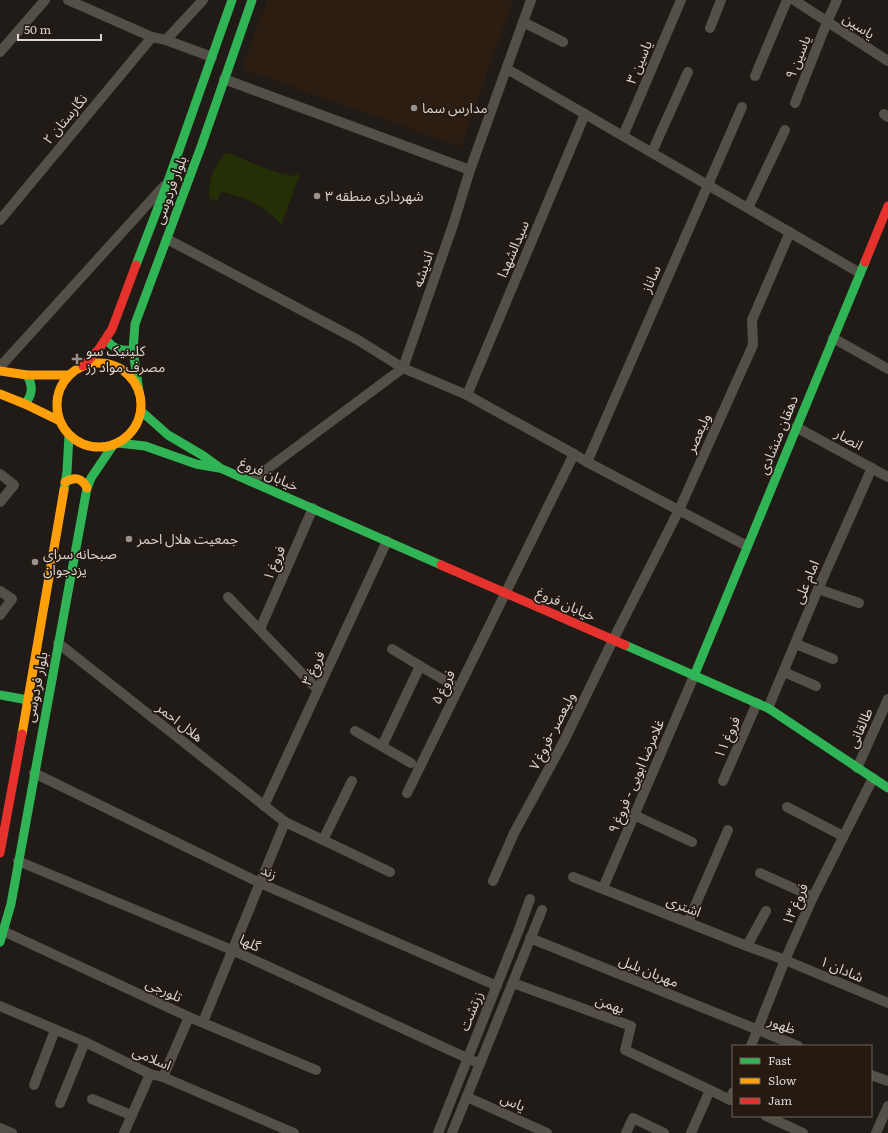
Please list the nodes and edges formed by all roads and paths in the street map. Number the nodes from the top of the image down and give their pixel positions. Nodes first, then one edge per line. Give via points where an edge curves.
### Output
1 (45, 0) edge
2 (68, 0) edge
3 (203, 0) edge
4 (232, 0) edge
5 (252, 0) edge
6 (531, 0) edge
7 (681, 0) edge
8 (722, 0) edge
9 (787, 0) edge
10 (794, 0) edge
11 (837, 0) edge
12 (524, 22) junction
13 (827, 22) junction
14 (710, 28) dead end
15 (152, 37) junction
16 (166, 40) junction
17 (563, 42) dead end
18 (0, 52) edge
19 (212, 57) junction
20 (888, 62) edge
21 (507, 69) junction
22 (688, 72) dead end
23 (755, 76) dead end
24 (224, 79) junction
25 (795, 103) dead end
26 (742, 107) dead end
27 (585, 114) junction
28 (785, 130) dead end
29 (624, 136) junction
30 (652, 152) junction
31 (470, 170) junction
32 (167, 184) junction
33 (708, 185) junction
34 (888, 206) edge
35 (748, 208) junction
36 (0, 220) edge
37 (790, 232) junction
38 (167, 239) junction
39 (860, 273) junction
40 (833, 338) junction
41 (106, 339) junction
42 (132, 350) junction
43 (83, 366) junction
44 (0, 367) edge
45 (403, 368) junction
46 (888, 369) edge
47 (0, 371) edge
48 (27, 375) junction
49 (69, 375) junction
50 (139, 392) junction
51 (0, 394) edge
52 (467, 395) junction
53 (25, 404) junction
54 (141, 411) junction
55 (60, 421) junction
56 (796, 427) junction
57 (69, 434) junction
58 (116, 444) junction
59 (574, 454) junction
60 (587, 462) junction
61 (220, 468) junction
62 (872, 468) junction
63 (0, 474) edge
64 (888, 477) edge
65 (251, 481) junction
66 (65, 482) junction
67 (87, 488) junction
68 (0, 502) edge
69 (313, 508) junction
70 (679, 510) junction
71 (387, 541) junction
72 (747, 546) junction
73 (818, 589) junction
74 (0, 591) edge
75 (505, 593) junction
76 (228, 597) dead end
77 (859, 603) dead end
78 (0, 616) edge
79 (260, 629) junction
80 (613, 640) junction
81 (58, 643) junction
82 (796, 644) junction
83 (392, 649) dead end
84 (833, 659) dead end
85 (420, 666) junction
86 (784, 672) junction
87 (694, 676) junction
88 (816, 686) dead end
89 (458, 688) junction
90 (318, 690) junction
91 (0, 694) edge
92 (888, 699) edge
93 (28, 700) junction
94 (757, 703) junction
95 (768, 708) junction
96 (354, 731) dead end
97 (382, 746) junction
98 (411, 763) dead end
99 (857, 768) junction
100 (34, 773) junction
101 (874, 778) junction
102 (352, 781) dead end
103 (723, 782) dead end
104 (888, 788) edge
105 (407, 793) dead end
106 (264, 806) junction
107 (787, 807) dead end
108 (634, 815) junction
109 (284, 822) junction
110 (728, 830) dead end
111 (843, 836) junction
112 (323, 840) junction
113 (692, 842) dead end
114 (0, 853) edge
115 (18, 861) junction
116 (390, 872) dead end
117 (760, 873) dead end
118 (573, 877) dead end
119 (493, 881) dead end
120 (260, 883) junction
121 (603, 888) junction
122 (813, 897) junction
123 (530, 899) dead end
124 (542, 910) dead end
125 (766, 911) dead end
126 (688, 922) junction
127 (3, 931) junction
128 (530, 938) junction
129 (0, 942) edge
130 (747, 946) junction
131 (232, 950) junction
132 (508, 958) junction
133 (786, 960) junction
134 (521, 962) junction
135 (513, 983) junction
136 (497, 986) junction
137 (888, 1003) edge
138 (0, 1006) edge
139 (189, 1017) junction
140 (203, 1022) junction
141 (55, 1030) junction
142 (757, 1030) junction
143 (85, 1042) junction
144 (751, 1045) edge
145 (795, 1045) edge
146 (467, 1059) junction
147 (480, 1064) junction
148 (316, 1070) dead end
149 (150, 1074) junction
150 (872, 1075) edge
151 (163, 1078) junction
152 (888, 1082) edge
153 (34, 1085) dead end
154 (710, 1090) junction
155 (467, 1097) junction
156 (732, 1098) edge
157 (92, 1099) dead end
158 (60, 1103) dead end
159 (888, 1106) edge
160 (131, 1115) junction
161 (768, 1117) edge
162 (0, 1128) edge
163 (12, 1133) edge
164 (124, 1133) edge
165 (294, 1133) edge
166 (438, 1133) edge
167 (452, 1133) edge
168 (547, 1133) edge
169 (626, 1133) edge
170 (664, 1133) edge
171 (691, 1133) edge
172 (803, 1133) edge
173 (876, 1133) edge

1 - 18 street
2 - 15 street
3 - 16 street
4 - 19 main road, بلوار فردوسی
5 - 24 main road, بلوار فردوسی
6 - 12 street, اندیشه
7 - 29 street, یاسین ۳
8 - 14 street
9 - 23 street
10 - 13 street, یاسین
11 - 13 street, یاسین ۹
12 - 17 street
12 - 21 street, اندیشه
13 - 20 street, یاسین
13 - 25 street, یاسین ۹
15 - 16 street
15 - 36 street, نگارستان ۲
16 - 19 street
19 - 32 main road, بلوار فردوسی
21 - 27 street
21 - 31 street, اندیشه
22 - 30 street
24 - 31 street
24 - 38 main road, بلوار فردوسی
26 - 33 street, ساناز
27 - 29 street
27 - 52 street, سیدالشهدا
28 - 35 street
29 - 30 street
30 - 33 street
31 - 45 street, اندیشه
32 - 41 main road, بلوار فردوسی
32 - 44 street
33 - 35 street
33 - 60 street, ساناز
34 - 39 main road, دهقان منشادی
35 - 37 street
37 - 39 street
37 - 70 street, ولیعصر via 752,320 753,345
38 - 42 main road, بلوار فردوسی via 135,324
38 - 45 street via 358,340
39 - 40 main road, دهقان منشادی
40 - 46 street
40 - 56 main road, دهقان منشادی
41 - 42 main road via 117,349
41 - 43 main road, بلوار فردوسی
42 - 50 main road, بلوار فردوسی
43 - 49 main road
43 - 50 main road via 100,363 117,367 130,377
45 - 52 street
45 - 65 street
47 - 48 main road
48 - 49 main road
48 - 53 main road via 32,382 33,390 31,398
49 - 55 main road via 60,389 57,405
50 - 54 main road
51 - 53 main road
52 - 59 street
53 - 55 main road
54 - 58 main road via 128,436
54 - 61 main road, خیابان فروغ via 172,438 210,459
55 - 57 main road
56 - 62 street, انصار
56 - 72 main road, دهقان منشادی
57 - 58 main road via 82,444 98,447
57 - 66 main road, بلوار فردوسی
58 - 61 main road, خیابان فروغ via 145,446 196,464
58 - 67 main road, بلوار فردوسی via 91,478
59 - 60 street
59 - 75 street, فروغ ۵
60 - 70 street
61 - 65 main road, خیابان فروغ
62 - 64 street, انصار
62 - 73 street, امام علی
63 - 68 street via 14,484
65 - 69 main road, خیابان فروغ
66 - 67 main road via 71,478 78,478
66 - 93 main road, بلوار فردوسی
67 - 81 main road, بلوار فردوسی
69 - 71 main road, خیابان فروغ
69 - 79 street, فروغ ۱
70 - 72 street
70 - 80 street, ولیعصر
71 - 75 main road, خیابان فروغ
71 - 90 street, فروغ ۳
72 - 87 main road, دهقان منشادی
73 - 77 street
73 - 82 street, امام علی
74 - 78 street via 12,600
75 - 80 main road, خیابان فروغ
75 - 89 street, فروغ ۵
76 - 79 street
79 - 90 street
80 - 87 main road, خیابان فروغ
80 - 119 street, ولیعصر -فروغ ۷ via 564,741 514,833
81 - 100 main road, بلوار فردوسی
81 - 106 street, هلال احمر
82 - 84 street
82 - 86 street, امام علی
83 - 85 street
85 - 89 street
85 - 97 street
86 - 88 street
86 - 95 street, امام علی
87 - 94 main road, خیابان فروغ
87 - 108 street, غلامرضا ابویی - فروغ ۹
89 - 105 street, فروغ ۵
90 - 106 street, فروغ ۳
91 - 93 main road
92 - 99 street, طالقانی
93 - 114 main road, بلوار فردوسی
94 - 95 main road, خیابان فروغ
94 - 103 street, فروغ ۱۱
95 - 99 main road, خیابان فروغ
96 - 97 street
97 - 98 street
99 - 101 main road, خیابان فروغ
100 - 115 main road, بلوار فردوسی
100 - 120 street, زند
101 - 104 main road, خیابان فروغ
101 - 111 street, فروغ ۱۳
102 - 112 street
106 - 109 street, هلال احمر
107 - 111 street
108 - 113 street
108 - 121 street, غلامرضا ابویی - فروغ ۹
109 - 112 street, هلال احمر
109 - 120 street
110 - 126 street
111 - 122 street, فروغ ۱۳
112 - 116 street, هلال احمر
115 - 127 main road, بلوار فردوسی via 11,904
115 - 131 street, گلها
117 - 122 street
118 - 121 street, اشتری
120 - 131 street
120 - 136 street, زند
121 - 126 street, اشتری
122 - 133 street, فروغ ۱۳
123 - 132 street, زرتشت
124 - 128 street, زرتشت
125 - 130 street
126 - 130 street, اشتری
127 - 129 main road, بلوار فردوسی
127 - 139 street, تلورجی
128 - 134 street, زرتشت
128 - 142 street, مهربان بلبل
130 - 133 street, اشتری
131 - 140 street
131 - 146 street, گلها
132 - 134 street
132 - 136 street, زرتشت
133 - 137 street, شادان ۱
133 - 142 street, فروغ ۱۳
134 - 135 street, زرتشت
135 - 147 street, زرتشت
135 - 154 street, بهمن via 631,1026 625,1050
136 - 146 street, زرتشت
138 - 141 street, اسلامی
139 - 140 street, تلورجی
139 - 151 street
140 - 148 street, تلورجی
141 - 143 street, اسلامی
141 - 153 street
142 - 144 street, فروغ ۱۳
142 - 145 street, ظهور
143 - 149 street, اسلامی
143 - 158 street
146 - 147 street, گلها
146 - 166 street, زرتشت
147 - 155 street, زرتشت
149 - 151 street, اسلامی
149 - 160 street
150 - 152 street
151 - 165 street, اسلامی
154 - 156 street
154 - 171 street
155 - 167 street, زرتشت
155 - 168 street, یاس
157 - 160 street
159 - 173 street
160 - 164 street
161 - 172 street
162 - 163 street
169 - 170 street via 632,1118

